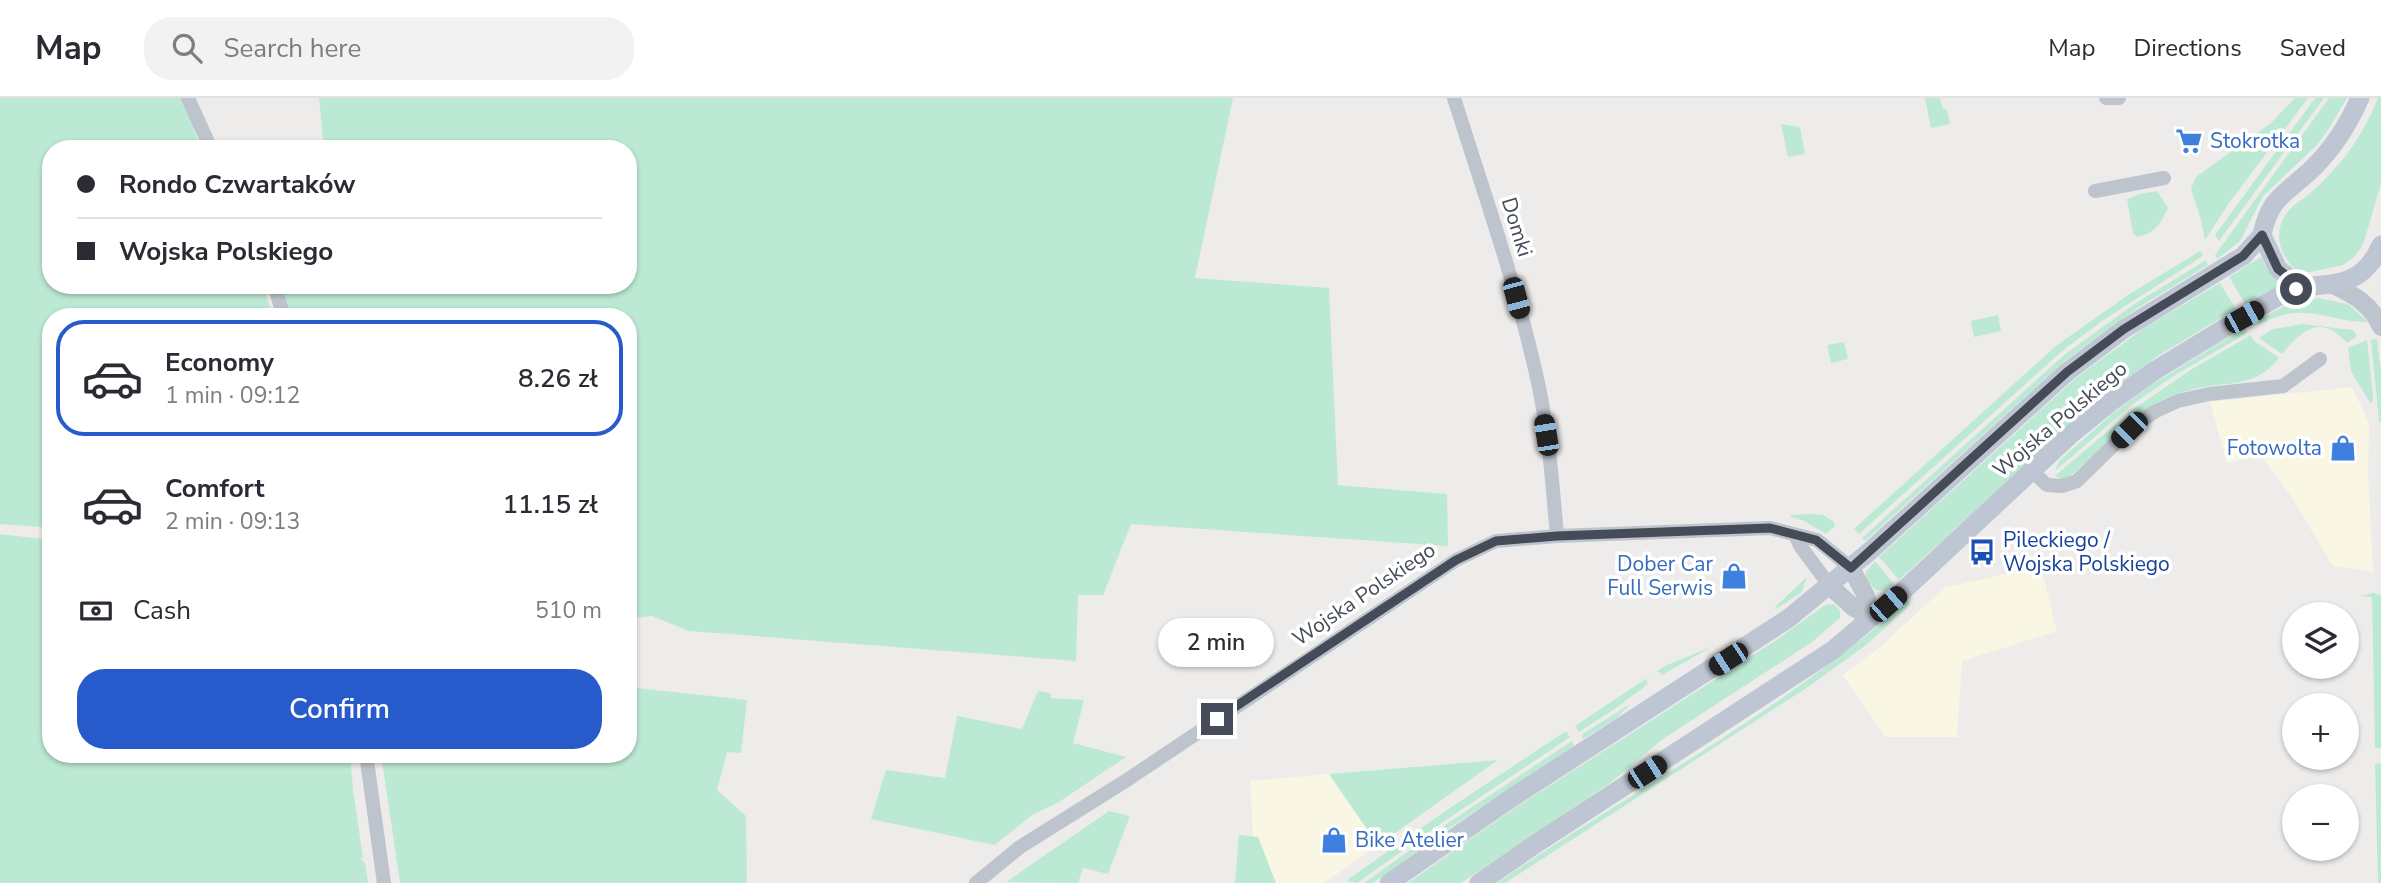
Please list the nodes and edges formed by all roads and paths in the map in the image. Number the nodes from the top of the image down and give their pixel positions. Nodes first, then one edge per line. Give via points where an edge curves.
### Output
1 (188, 98) edge
2 (1454, 98) edge
3 (2106, 98) edge
4 (2119, 98) edge
5 (2360, 98) edge
6 (207, 140) edge
7 (2164, 178) dead end
8 (2095, 191) dead end
9 (2262, 235) junction
10 (2381, 245) edge
11 (2333, 285) junction
12 (2301, 287) junction
13 (2381, 327) edge
14 (2320, 359) dead end
15 (2032, 471) junction
16 (1796, 535) junction
17 (1557, 536) junction
18 (1851, 568) junction
19 (1830, 586) junction
20 (1872, 618) junction
21 (367, 763) edge
22 (384, 883) edge
23 (976, 883) edge
24 (1389, 883) edge
25 (1479, 883) edge

1 - 6 street
2 - 17 street, Domki via 1535,366
3 - 4 street
5 - 9 main road via 2332,147 2270,208
7 - 8 street
9 - 12 main road via 2278,269
9 - 18 main road, Wojska Polskiego via 2243,256 2124,329 2067,372
10 - 11 main road via 2367,268
11 - 12 main road
11 - 13 street via 2363,302
12 - 15 main road, Wojska Polskiego via 2154,371
14 - 15 street via 2283,386 2209,394 2154,412 2077,481 2047,485
15 - 20 main road, Wojska Polskiego
16 - 17 street, Wojska Polskiego via 1770,528
16 - 18 street, Wojska Polskiego via 1816,540
16 - 19 street
17 - 23 street, Wojska Polskiego via 1496,541 1456,560 1020,847
18 - 19 main road, Wojska Polskiego
18 - 20 street, Wojska Polskiego
19 - 20 street
19 - 24 main road, Wojska Polskiego via 1772,630
20 - 25 main road via 1800,673
21 - 22 street

